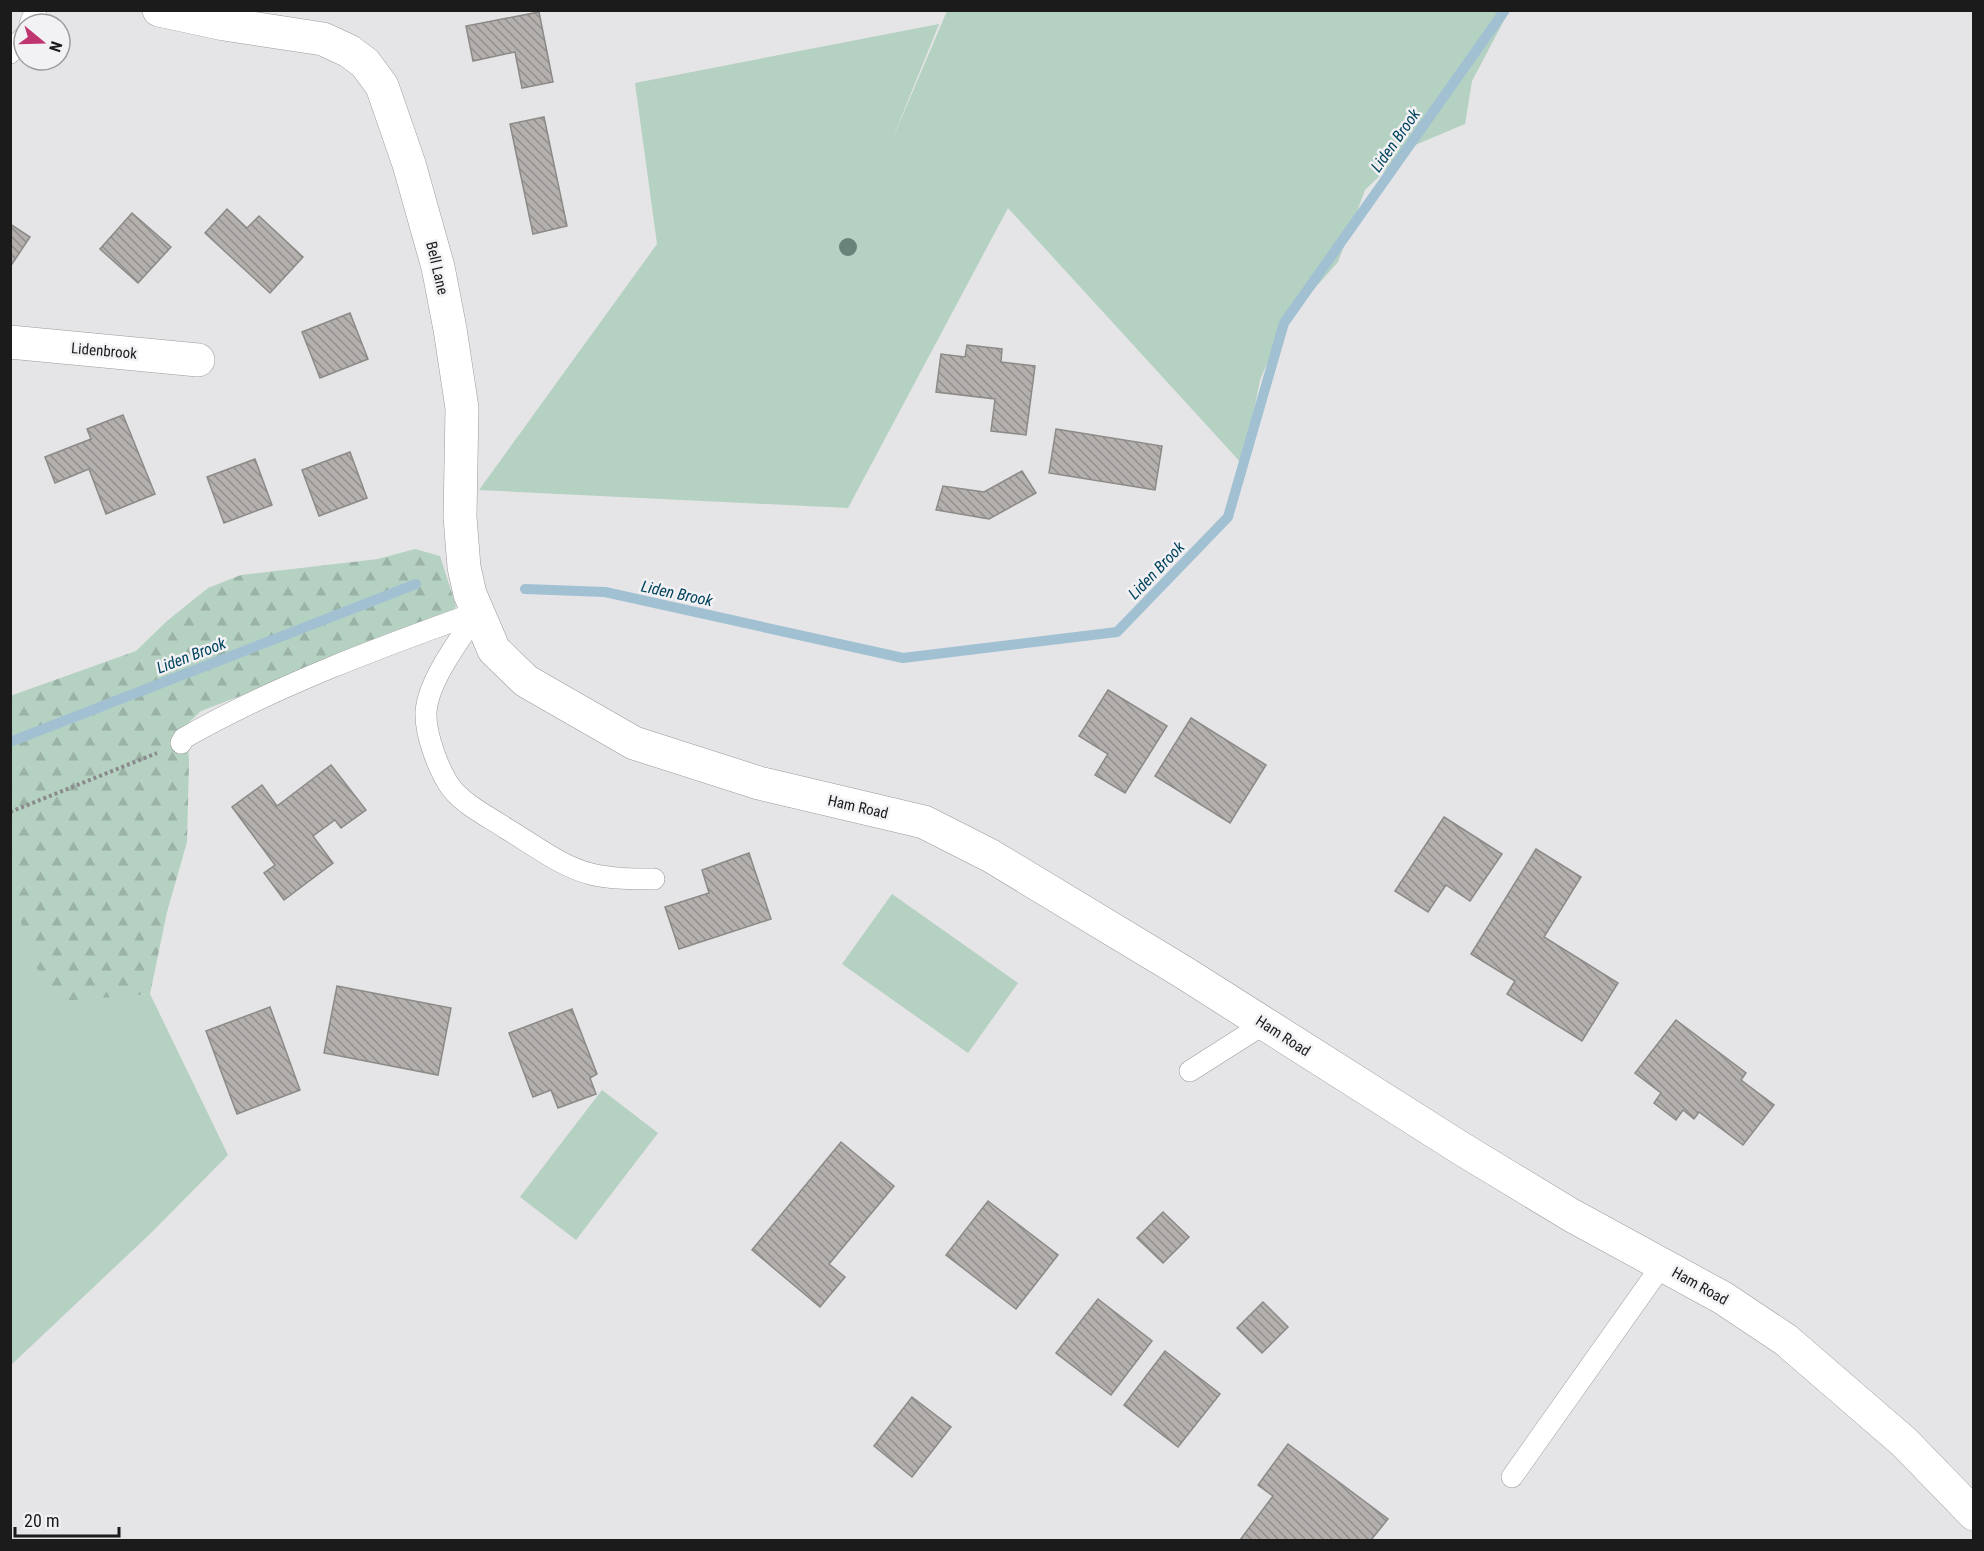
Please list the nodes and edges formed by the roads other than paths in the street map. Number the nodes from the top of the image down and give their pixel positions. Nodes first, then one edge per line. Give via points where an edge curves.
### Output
1 (159, 10) edge
2 (10, 342) edge
3 (198, 360) dead end
4 (478, 612) junction
5 (525, 681) joint
6 (181, 743) road end
7 (654, 879) dead end
8 (1264, 1024) junction
9 (1190, 1071) dead end
10 (1662, 1265) junction
11 (1512, 1477) dead end
12 (1974, 1514) edge

1 - 4 street, Bell Lane via 323,39 365,63 382,86 413,176 450,329 462,408 460,517 464,567
2 - 3 street, Lidenbrook
4 - 5 street, Bell Lane via 494,650
4 - 6 lane via 391,643 232,711
4 - 7 lane via 439,674 426,713 435,756 450,787 475,809 565,865 617,880
5 - 8 street, Ham Road via 634,743 759,783 924,822 1001,862
8 - 9 lane
8 - 10 street, Ham Road via 1491,1167
10 - 11 lane
10 - 12 street, Ham Road via 1723,1298 1786,1340 1904,1442

